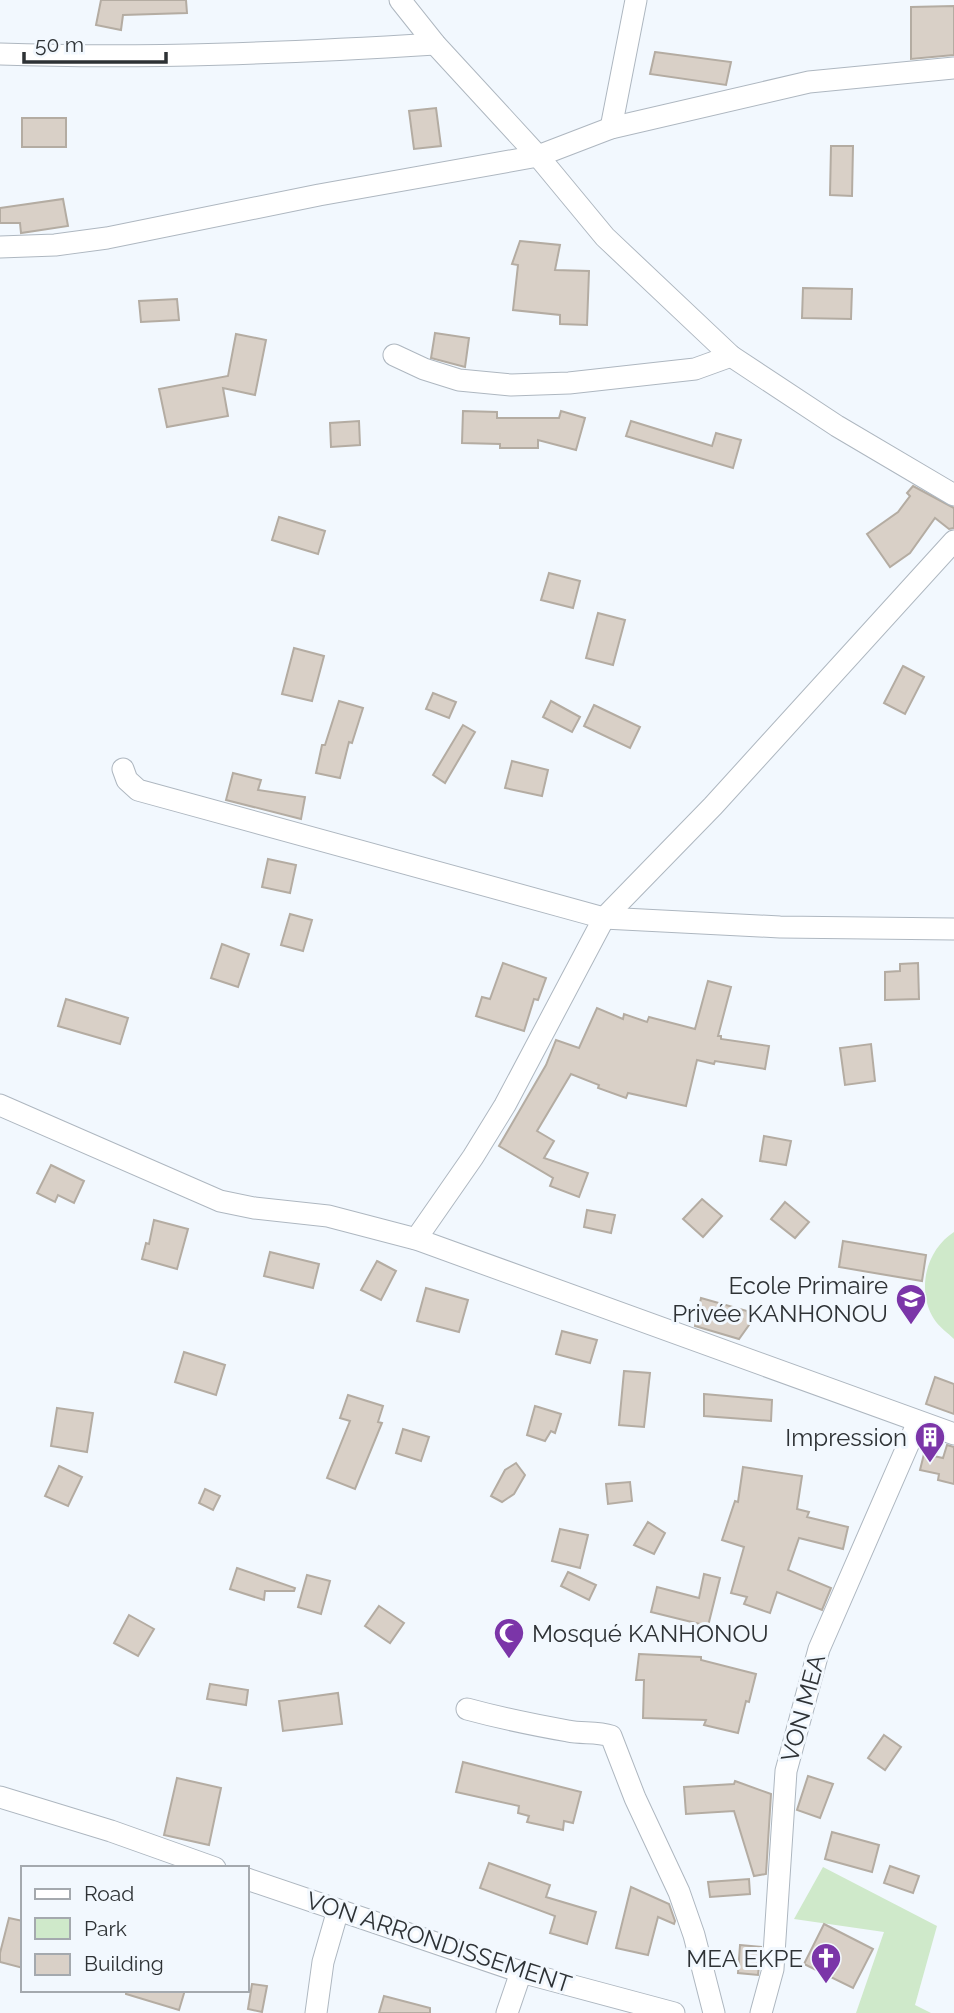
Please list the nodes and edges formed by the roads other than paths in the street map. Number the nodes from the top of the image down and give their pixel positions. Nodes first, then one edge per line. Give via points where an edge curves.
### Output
1 (400, 0) edge
2 (636, 0) edge
3 (435, 44) junction
4 (0, 54) edge
5 (954, 68) edge
6 (611, 128) junction
7 (538, 156) junction
8 (0, 247) edge
9 (394, 355) dead end
10 (731, 356) junction
11 (954, 495) edge
12 (954, 541) edge
13 (123, 769) dead end
14 (604, 918) junction
15 (954, 929) edge
16 (0, 1105) edge
17 (416, 1239) junction
18 (918, 1422) junction
19 (954, 1434) edge
20 (467, 1709) dead end
21 (0, 1797) edge
22 (209, 1866) edge
23 (248, 1879) edge
24 (338, 1910) junction
25 (521, 1972) junction
26 (316, 2013) edge
27 (507, 2013) edge
28 (674, 2013) edge
29 (714, 2013) edge
30 (761, 2013) edge

1 - 3 street
2 - 6 street
3 - 4 street via 92,57
3 - 7 street
5 - 6 street via 809,82
6 - 7 street
7 - 8 street via 107,238
7 - 10 street via 605,237
9 - 10 street via 459,380 510,385 695,369
10 - 11 street
12 - 14 street via 713,806
13 - 14 street via 138,790
14 - 15 street
14 - 17 street via 505,1105
16 - 17 street via 219,1200 328,1216
17 - 18 street
18 - 19 street
18 - 30 street, VON MEA via 819,1649 786,1771 773,1969
20 - 29 street via 611,1736 679,1892
21 - 22 street
23 - 24 street, VON ARRONDISSEMENT
24 - 25 street, VON ARRONDISSEMENT
24 - 26 street via 323,1962
25 - 27 street
25 - 28 street, VON ARRONDISSEMENT

